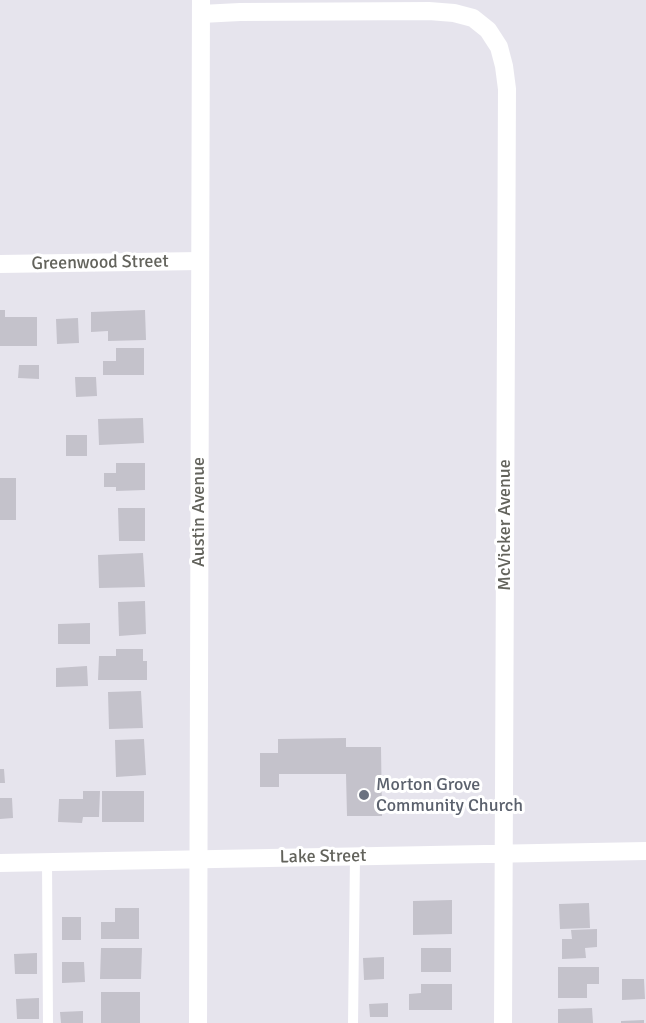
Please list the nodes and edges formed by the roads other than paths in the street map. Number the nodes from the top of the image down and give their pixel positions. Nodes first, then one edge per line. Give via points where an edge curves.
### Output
1 (201, 7) edge
2 (200, 261) junction
3 (0, 264) edge
4 (646, 851) edge
5 (503, 854) junction
6 (355, 856) junction
7 (199, 860) junction
8 (48, 862) junction
9 (0, 863) edge
10 (48, 1023) edge
11 (198, 1023) edge
12 (353, 1023) edge
13 (503, 1023) edge

1 - 2 street, Austin Avenue
1 - 5 street, McVicker Avenue via 240,12 454,13 473,18 488,30 499,47 507,89
2 - 3 street, Greenwood Street
2 - 7 street, Austin Avenue
4 - 5 street, Lake Street
5 - 6 street, Lake Street
5 - 13 street, McVicker Avenue
6 - 7 street, Lake Street
6 - 12 lane
7 - 8 street, Lake Street
7 - 11 street, Austin Avenue
8 - 9 street, Lake Street
8 - 10 lane

